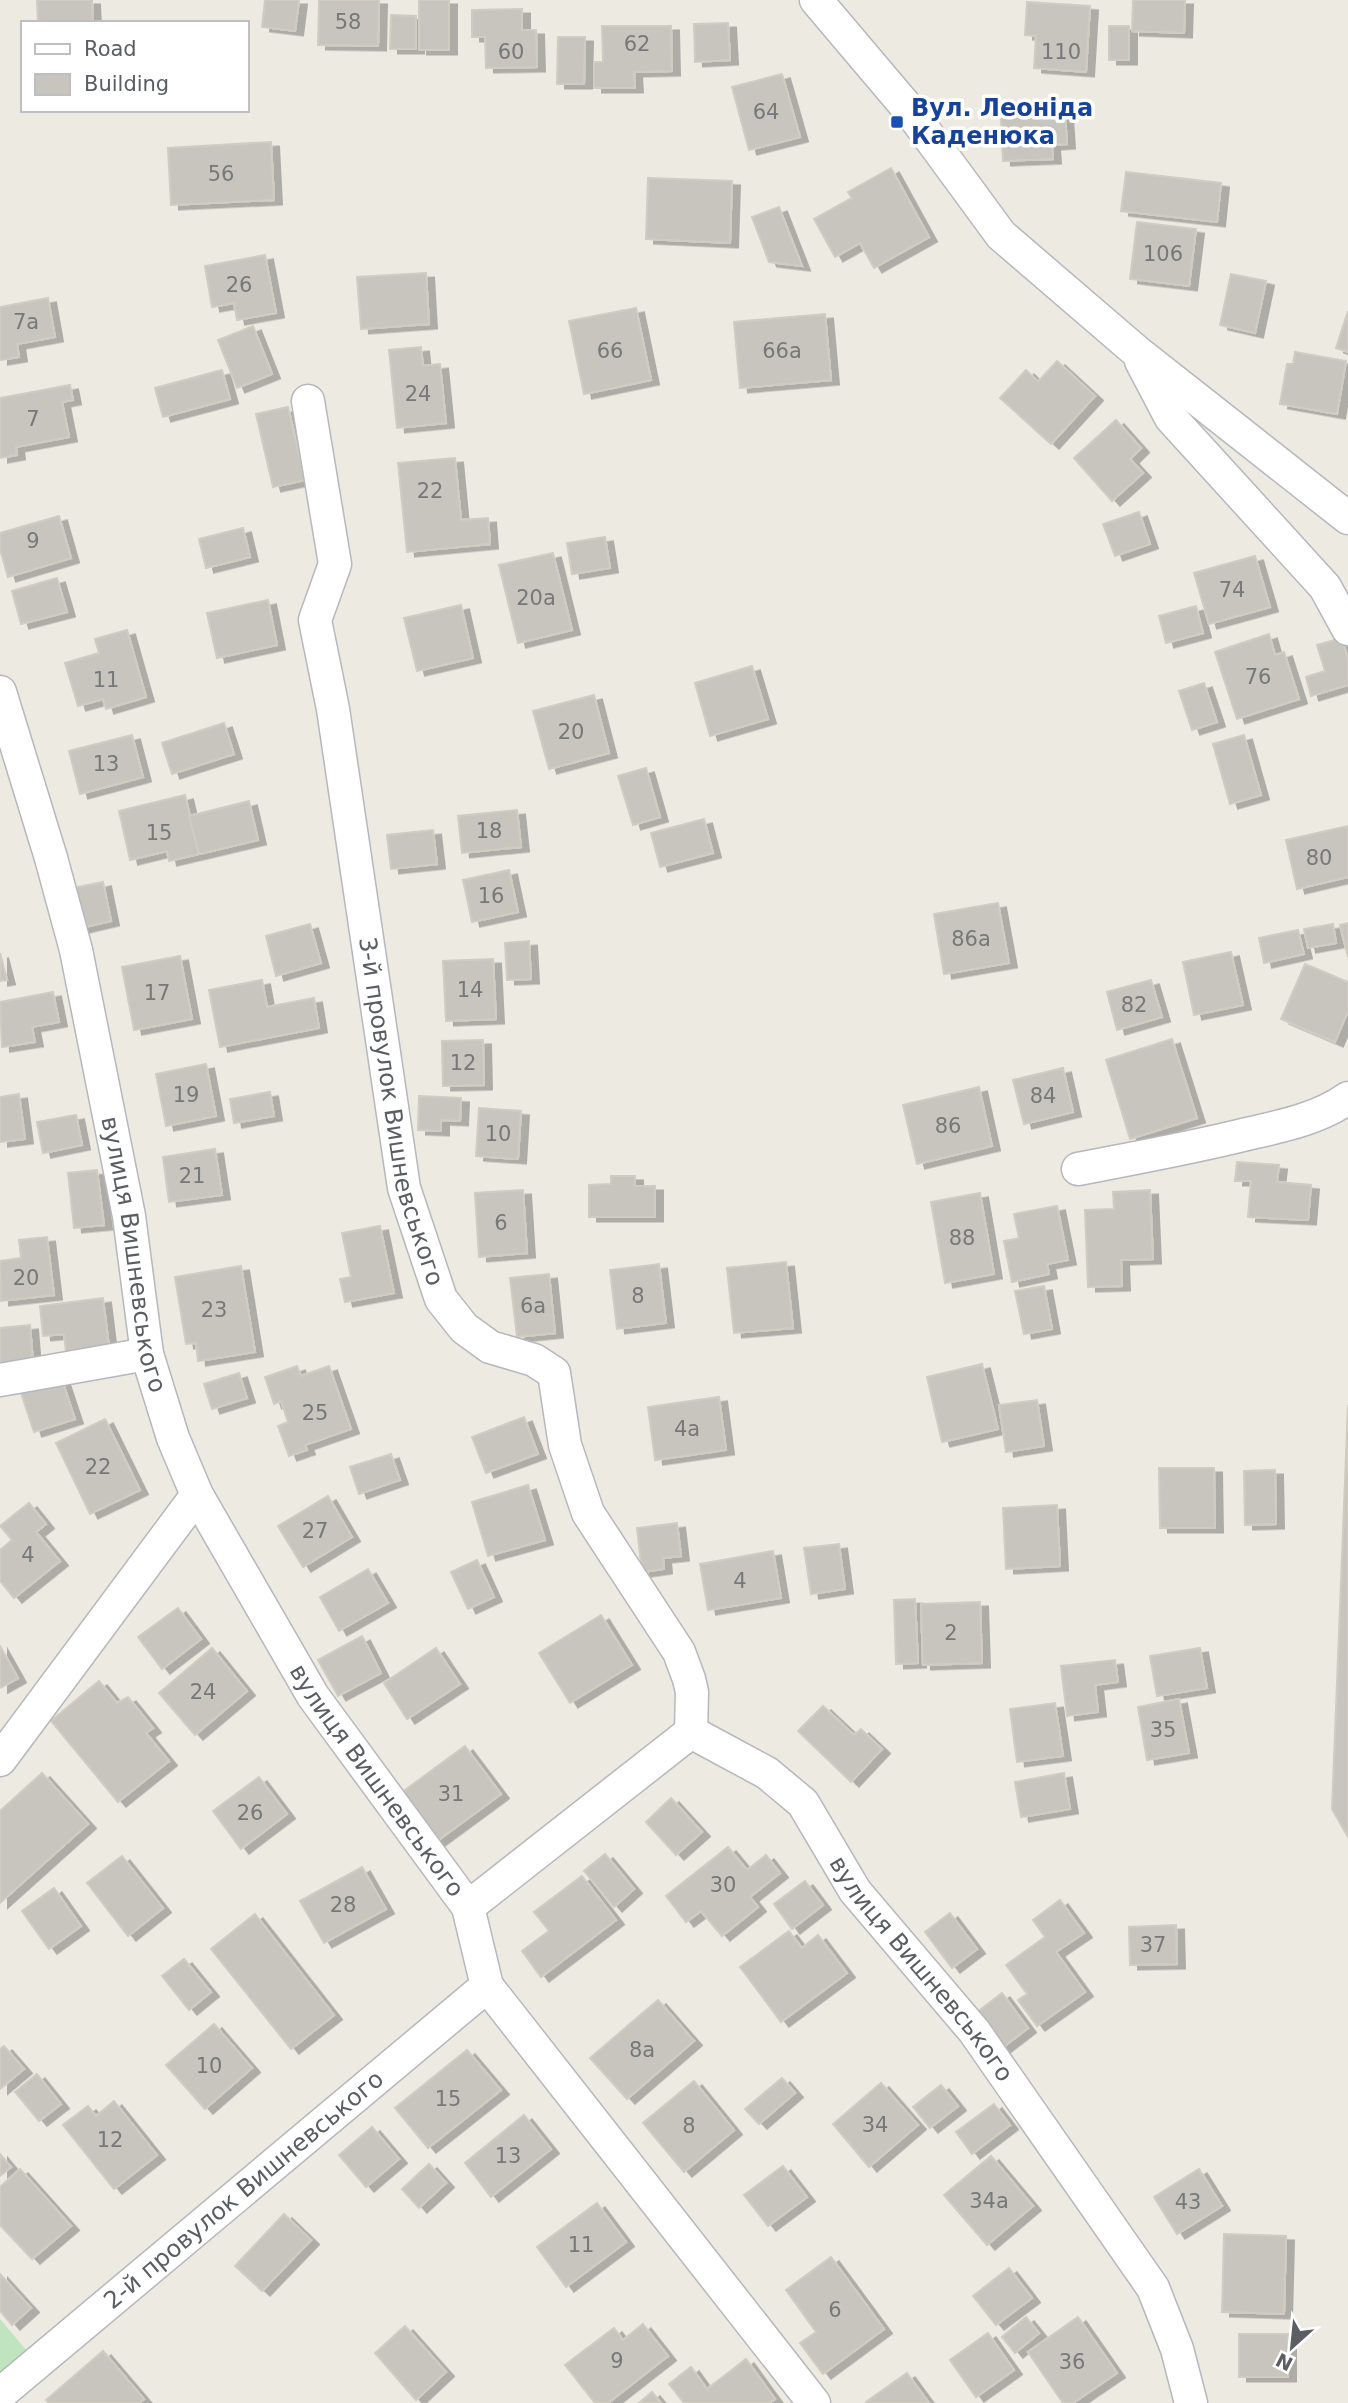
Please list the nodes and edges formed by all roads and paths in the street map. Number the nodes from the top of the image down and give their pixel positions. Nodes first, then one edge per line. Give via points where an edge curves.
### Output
1 (816, 0) edge
2 (1136, 351) junction
3 (308, 401) dead end
4 (1348, 518) edge
5 (1348, 629) edge
6 (0, 692) edge
7 (1348, 1098) edge
8 (1078, 1169) dead end
9 (147, 1354) junction
10 (0, 1380) edge
11 (197, 1495) junction
12 (691, 1732) junction
13 (0, 1760) edge
14 (468, 1907) junction
15 (487, 1986) junction
16 (7, 2396) edge
17 (814, 2403) edge
18 (1191, 2403) edge

1 - 2 street via 910,111 1001,234
2 - 4 street
2 - 5 street via 1171,418 1325,587
3 - 12 street, 3-й провулок Вишневського via 335,564 315,620 333,709 404,1188 441,1299 464,1328 490,1347 534,1360 554,1373 565,1445 588,1513 678,1652 692,1692
6 - 9 street, вулиця Вишневського via 76,950 129,1216
7 - 8 street via 1295,1123
9 - 10 street
9 - 11 street, вулиця Вишневського via 169,1428
11 - 13 street
11 - 14 street, вулиця Вишневського via 313,1696
12 - 14 street, вулиця Вишневського
12 - 18 street, вулиця Вишневського via 767,1773 803,1803 855,1891 974,2031 1153,2288
14 - 15 street
15 - 16 street, 2-й провулок Вишневського
15 - 17 street

